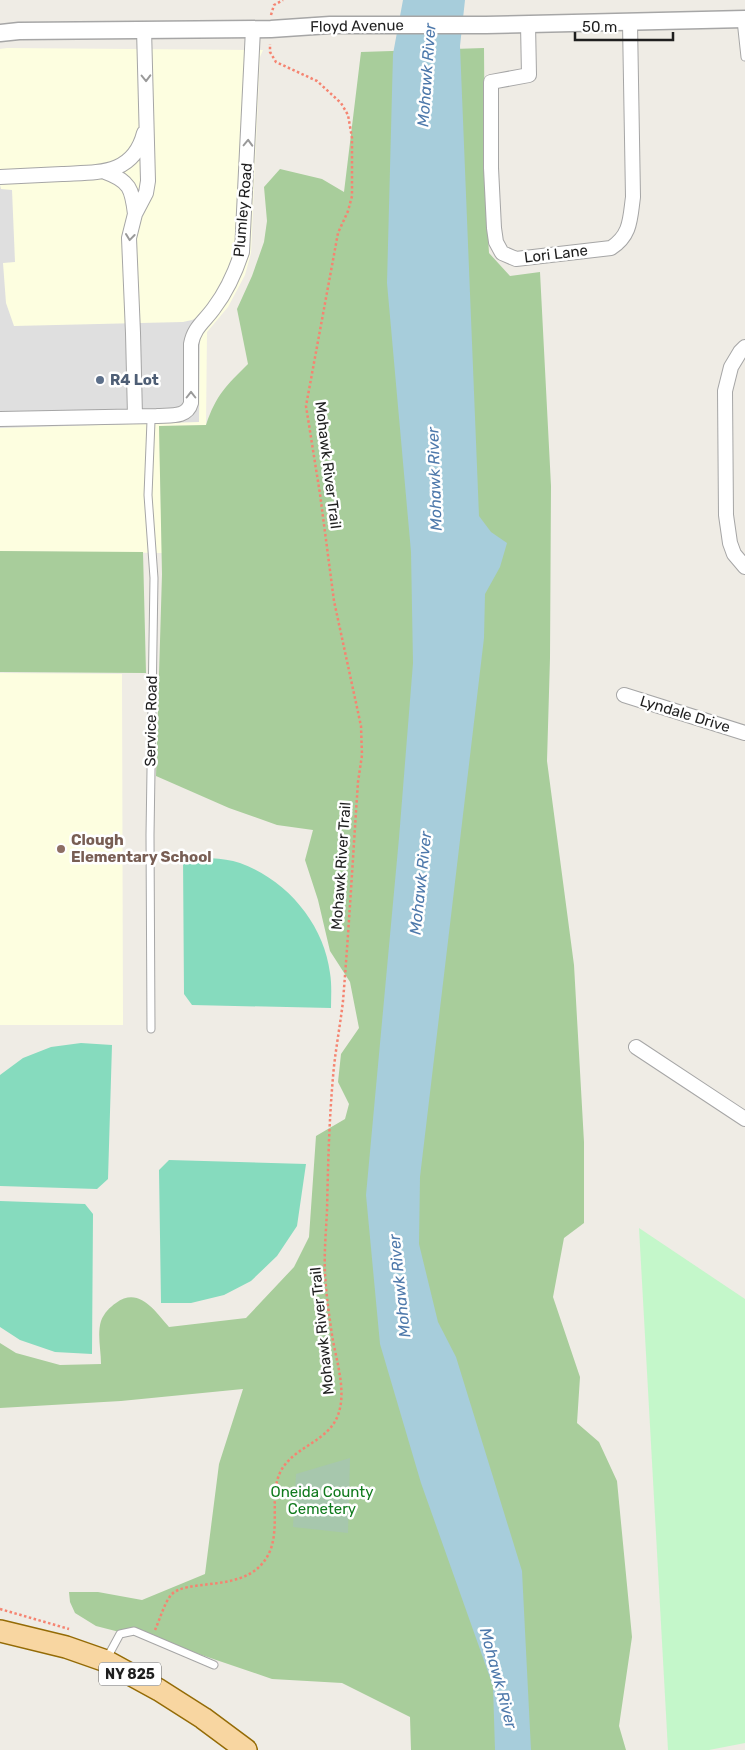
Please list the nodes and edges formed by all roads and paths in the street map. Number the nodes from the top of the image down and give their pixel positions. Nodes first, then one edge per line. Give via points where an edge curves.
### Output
1 (283, 0) edge
2 (271, 15) dead end
3 (743, 19) edge
4 (630, 23) junction
5 (528, 24) junction
6 (144, 29) junction
7 (253, 29) junction
8 (0, 33) edge
9 (270, 44) dead end
10 (745, 57) edge
11 (146, 123) junction
12 (105, 172) junction
13 (0, 177) edge
14 (135, 214) junction
15 (745, 347) edge
16 (134, 416) junction
17 (157, 416) junction
18 (0, 419) edge
19 (745, 567) edge
20 (624, 695) dead end
21 (745, 733) edge
22 (152, 1029) dead end
23 (636, 1047) dead end
24 (745, 1119) edge
25 (0, 1631) edge
26 (152, 1638) junction
27 (106, 1661) junction
28 (214, 1665) dead end
29 (246, 1750) edge

1 - 2 path via 274,5
3 - 4 street, Floyd Avenue
3 - 10 lane
4 - 5 street, Floyd Avenue
4 - 5 street, Lori Lane via 633,198 629,226 619,243 611,248 516,259 502,253 494,228 491,82 529,75
5 - 7 street, Floyd Avenue via 330,25
6 - 7 street, Floyd Avenue
6 - 8 street, Floyd Avenue
6 -> 11 street
17 -> 7 street, Plumley Road via 183,414 190,409 192,334 226,291 242,252
9 - 26 path, Mohawk River Trail via 270,52 280,64 317,81 341,103 348,115 352,138 352,196 338,233 306,406 334,602 361,726 362,755 330,1118 325,1268 327,1302 342,1392 336,1422 314,1442 290,1457 280,1472 276,1486 276,1522 268,1555 262,1565 245,1577 172,1593
11 - 12 street via 137,150 122,165
11 - 14 street via 148,181 146,193
12 - 13 street
12 - 14 street via 128,185
14 -> 16 street via 129,238
15 - 19 street via 734,360 725,391 726,515 734,554
16 - 17 street, Plumley Road
16 - 18 street, Plumley Road
17 - 22 lane, Service Road via 152,421 148,476 154,578 150,825
20 - 21 street, Lyndale Drive
23 - 24 street
25 - 27 main road, NY 825 via 66,1647
26 - 27 lane via 134,1631 120,1634
26 - 28 lane
27 - 29 main road, NY 825 via 159,1690

